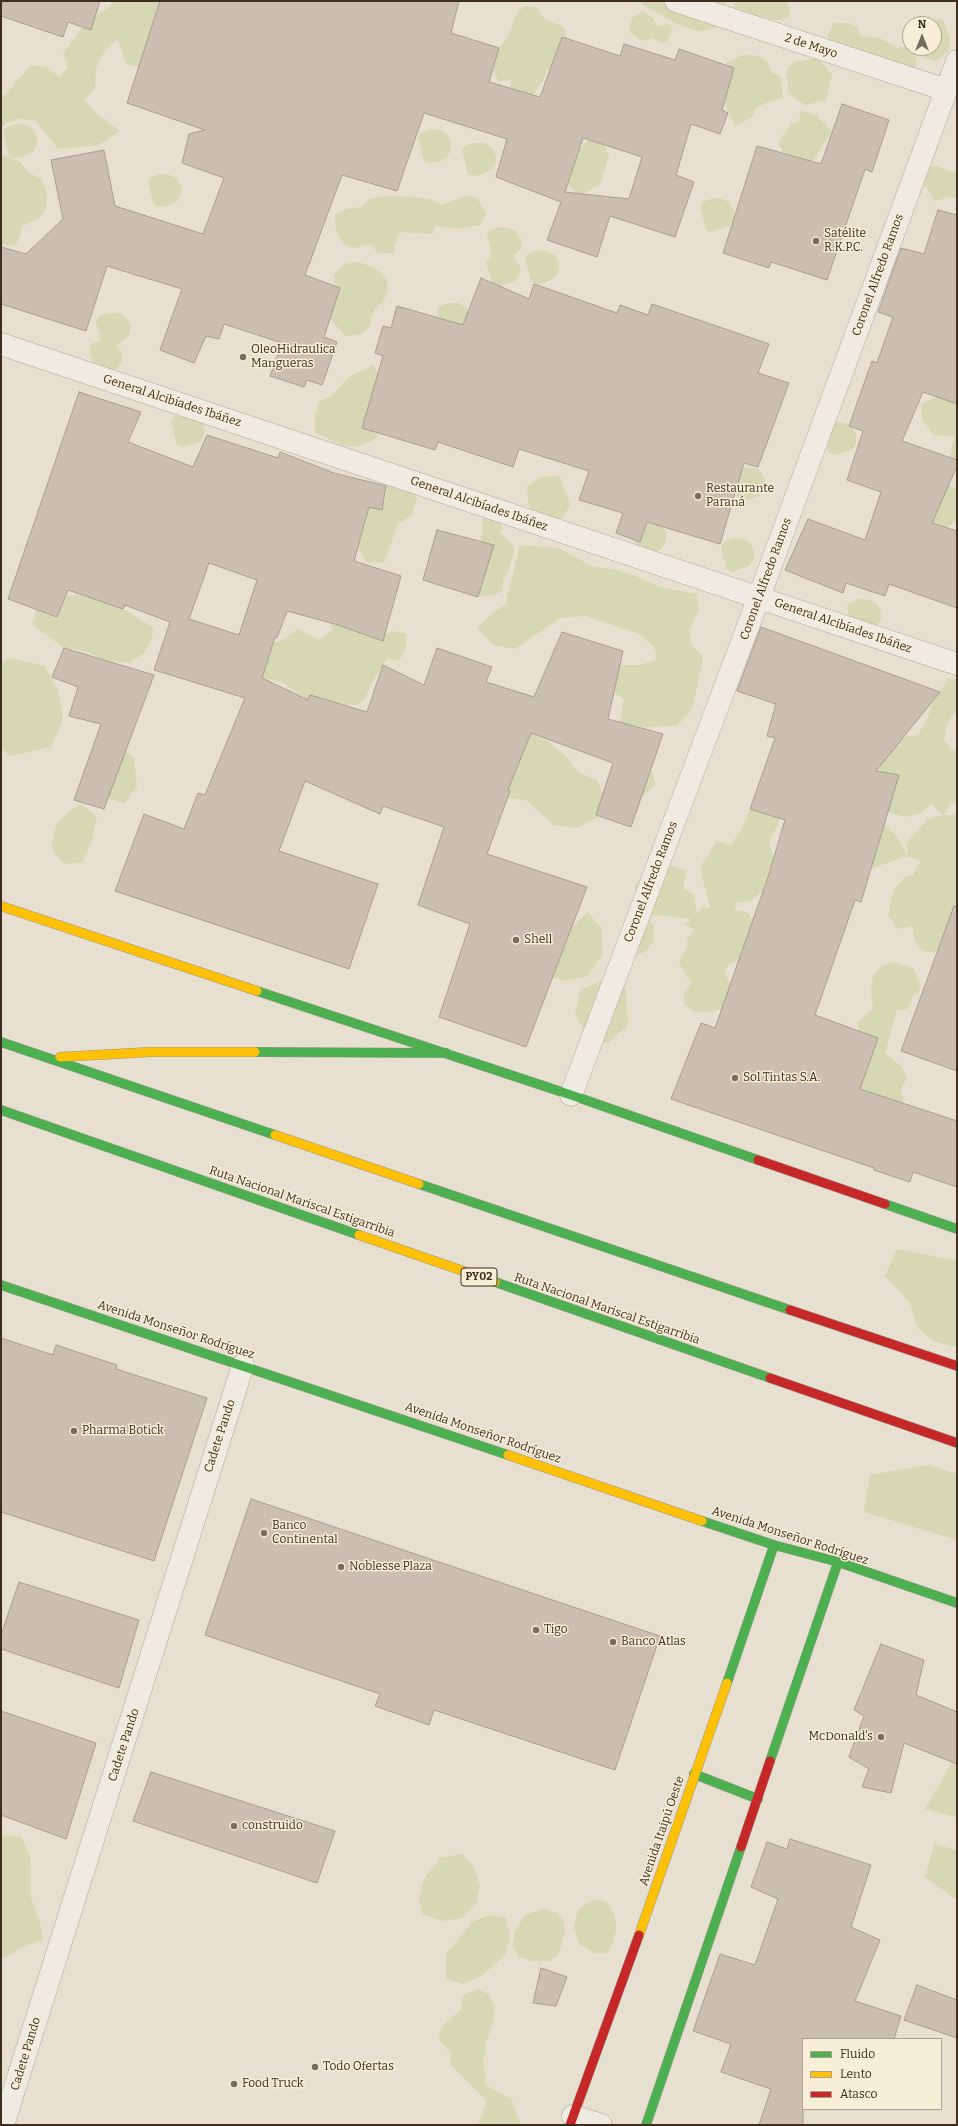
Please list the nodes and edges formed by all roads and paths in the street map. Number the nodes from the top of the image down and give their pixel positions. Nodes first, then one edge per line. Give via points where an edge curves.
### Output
1 (676, 1) edge
2 (957, 61) edge
3 (946, 90) junction
4 (1, 344) edge
5 (759, 597) junction
6 (957, 664) edge
7 (1, 906) edge
8 (1, 1042) edge
9 (446, 1053) junction
10 (49, 1058) junction
11 (571, 1095) junction
12 (1, 1110) edge
13 (957, 1229) edge
14 (1, 1285) edge
15 (243, 1365) junction
16 (957, 1366) edge
17 (957, 1443) edge
18 (774, 1545) junction
19 (838, 1562) junction
20 (957, 1603) edge
21 (694, 1774) junction
22 (758, 1799) junction
23 (8, 2090) edge
24 (571, 2120) edge
25 (3, 2125) edge
26 (601, 2125) edge
27 (646, 2125) edge

1 - 3 street, 2 de Mayo
2 - 3 street, Coronel Alfredo Ramos
3 - 5 street, Coronel Alfredo Ramos
4 - 5 street, General Alcibíades Ibáñez
5 - 6 street, General Alcibíades Ibáñez
5 - 11 street, Coronel Alfredo Ramos
7 - 9 main road
8 - 10 main road
9 - 10 main road via 151,1052
9 - 11 main road
10 - 16 main road
11 - 13 main road
12 - 17 main road, Ruta Nacional Mariscal Estigarribia / PY02
14 - 15 main road, Avenida Monseñor Rodríguez
15 - 18 main road, Avenida Monseñor Rodríguez
15 - 23 street, Cadete Pando
18 - 19 main road, Avenida Monseñor Rodríguez
18 - 21 main road, Avenida Itaipú Oeste
19 - 20 main road, Avenida Monseñor Rodríguez
19 - 22 main road
21 - 22 main road
21 - 24 main road, Avenida Itaipú Oeste via 669,1852
22 - 27 main road
23 - 25 street, Cadete Pando
24 - 26 street

